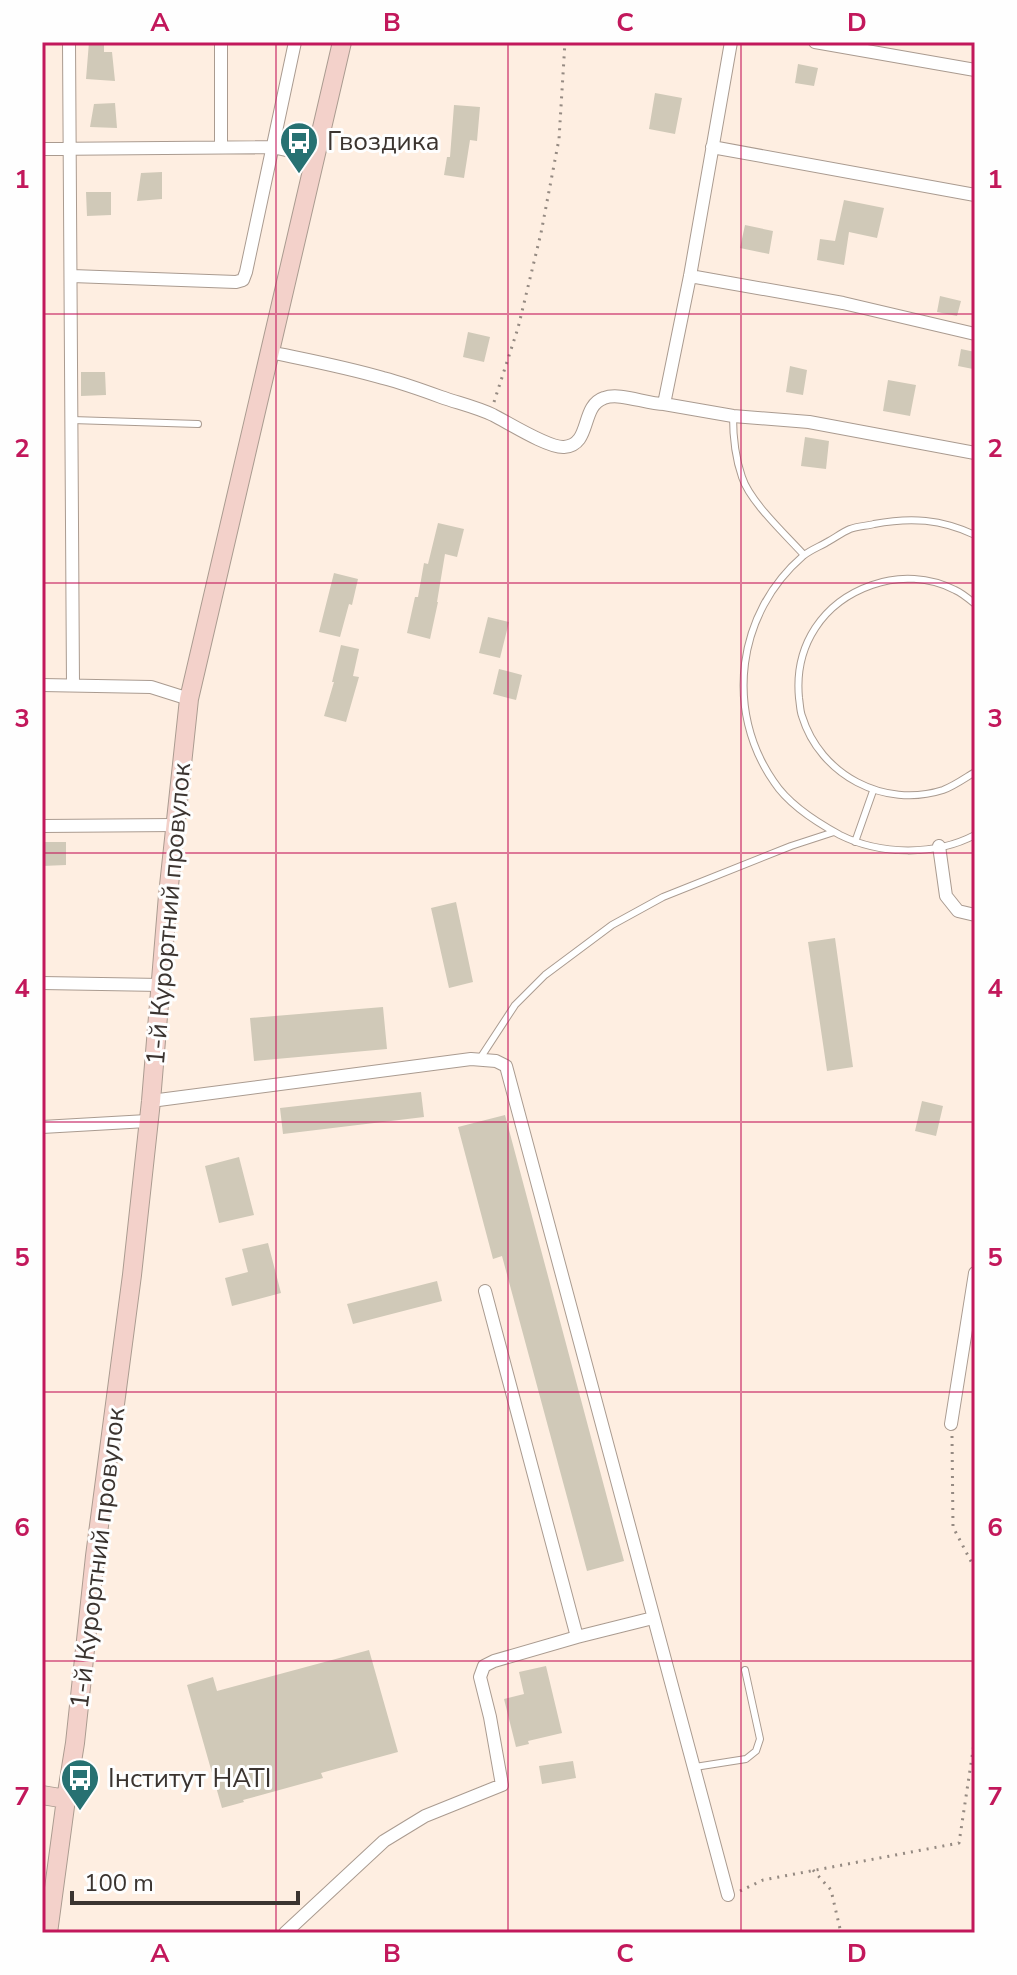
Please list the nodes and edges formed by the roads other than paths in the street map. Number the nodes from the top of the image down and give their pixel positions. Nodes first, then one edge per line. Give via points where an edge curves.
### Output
1 (69, 42) edge
2 (221, 42) edge
3 (295, 42) edge
4 (342, 42) edge
5 (731, 42) edge
6 (815, 42) edge
7 (975, 70) edge
8 (221, 146) junction
9 (272, 147) junction
10 (712, 147) junction
11 (71, 148) junction
12 (42, 149) edge
13 (314, 156) junction
14 (975, 195) edge
15 (72, 276) junction
16 (690, 276) junction
17 (975, 334) edge
18 (270, 352) junction
19 (664, 404) junction
20 (733, 416) junction
21 (72, 420) junction
22 (198, 424) dead end
23 (975, 453) edge
24 (975, 535) edge
25 (804, 555) junction
26 (975, 604) edge
27 (42, 685) edge
28 (73, 685) junction
29 (189, 699) junction
30 (975, 772) edge
31 (873, 791) junction
32 (176, 825) junction
33 (42, 826) edge
34 (834, 832) junction
35 (975, 835) edge
36 (855, 842) junction
37 (939, 846) junction
38 (975, 915) edge
39 (42, 983) edge
40 (161, 985) junction
41 (479, 1060) junction
42 (151, 1101) junction
43 (147, 1121) junction
44 (42, 1127) edge
45 (975, 1273) edge
46 (485, 1291) dead end
47 (951, 1424) road end
48 (653, 1618) junction
49 (577, 1637) junction
50 (745, 1670) dead end
51 (695, 1767) junction
52 (42, 1795) edge
53 (66, 1799) junction
54 (732, 1894) road end
55 (48, 1933) edge
56 (285, 1933) edge

1 - 11 street
2 - 8 street
3 - 9 street
4 - 13 street, 1-й Курортний провулок
5 - 10 street
6 - 7 street
8 - 9 street
8 - 11 street
9 - 13 street
9 - 15 street via 243,280
10 - 14 street
10 - 16 street
11 - 12 street
11 - 15 street
13 - 18 street, 1-й Курортний провулок
15 - 21 street
16 - 17 street via 843,303
16 - 19 street
18 - 19 street via 384,378 490,413 554,446 578,441 590,411 604,398
18 - 29 street, 1-й Курортний провулок
19 - 20 street
20 - 23 street via 809,422
20 - 25 lane via 742,480
21 - 22 lane
21 - 28 street
24 - 25 lane via 954,525 902,519 850,529
25 - 34 lane via 770,592 749,638 742,688 751,738 774,783 810,819
26 - 31 lane via 957,590 922,579 886,579 853,592 825,614 806,645 798,680 801,715 816,748 841,774
27 - 28 street
28 - 29 street via 151,687
29 - 32 street, 1-й Курортний провулок
30 - 31 lane via 932,792 909,796
31 - 36 lane
32 - 33 street
32 - 40 street, 1-й Курортний провулок
34 - 36 lane
34 - 41 lane via 663,897 612,925 545,975 515,1005
35 - 37 lane
36 - 37 lane via 907,851
37 - 38 street via 946,896 958,911
39 - 40 street
40 - 42 street, 1-й Курортний провулок
41 - 42 street
41 - 48 street via 506,1066
42 - 43 street, 1-й Курортний провулок
43 - 44 street
43 - 53 street, 1-й Курортний провулок
45 - 47 street
46 - 49 street
48 - 49 street
48 - 51 street
49 - 56 street via 484,1666 480,1677 502,1785 425,1816 384,1841
50 - 51 lane via 760,1739 756,1751 746,1759
51 - 54 street
52 - 53 street
53 - 55 street, 1-й Курортний провулок

